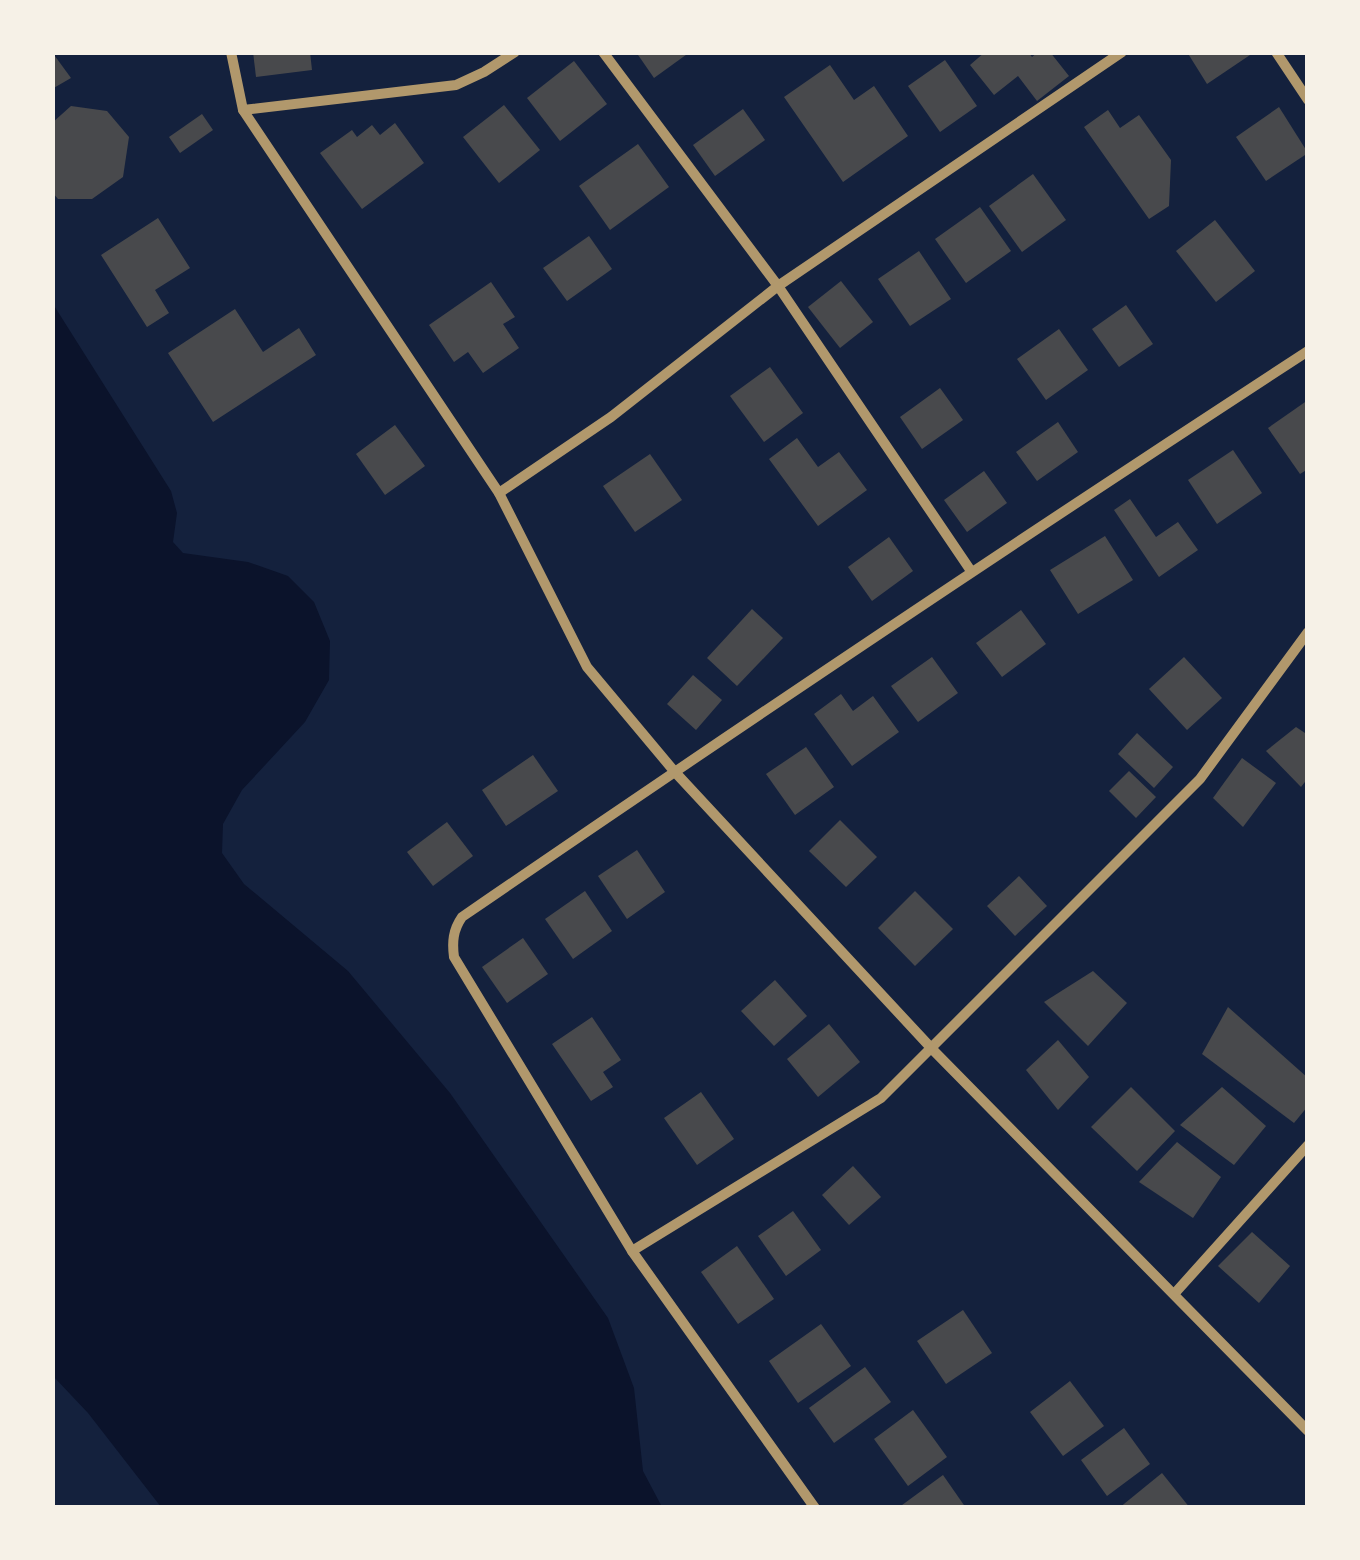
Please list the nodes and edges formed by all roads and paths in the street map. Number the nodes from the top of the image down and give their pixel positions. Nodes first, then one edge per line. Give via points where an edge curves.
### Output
1 (231, 52) edge
2 (515, 52) edge
3 (603, 52) edge
4 (1122, 52) edge
5 (1276, 52) edge
6 (1308, 100) edge
7 (243, 110) junction
8 (778, 286) junction
9 (1308, 350) edge
10 (499, 493) junction
11 (971, 571) junction
12 (1308, 632) edge
13 (674, 772) junction
14 (933, 1050) junction
15 (1308, 1145) edge
16 (632, 1251) junction
17 (1174, 1293) junction
18 (1308, 1431) edge
19 (814, 1508) edge

1 - 7 street
2 - 7 street via 456,85
3 - 8 street
4 - 8 street
5 - 6 street
7 - 10 street
8 - 10 street via 611,417
8 - 11 street
9 - 11 street
10 - 13 street via 587,668
11 - 13 street
12 - 14 street via 1200,779
13 - 14 street
13 - 16 street via 462,917 454,934 454,957
14 - 16 street via 882,1098
14 - 17 street
15 - 17 street
16 - 19 street
17 - 18 street

